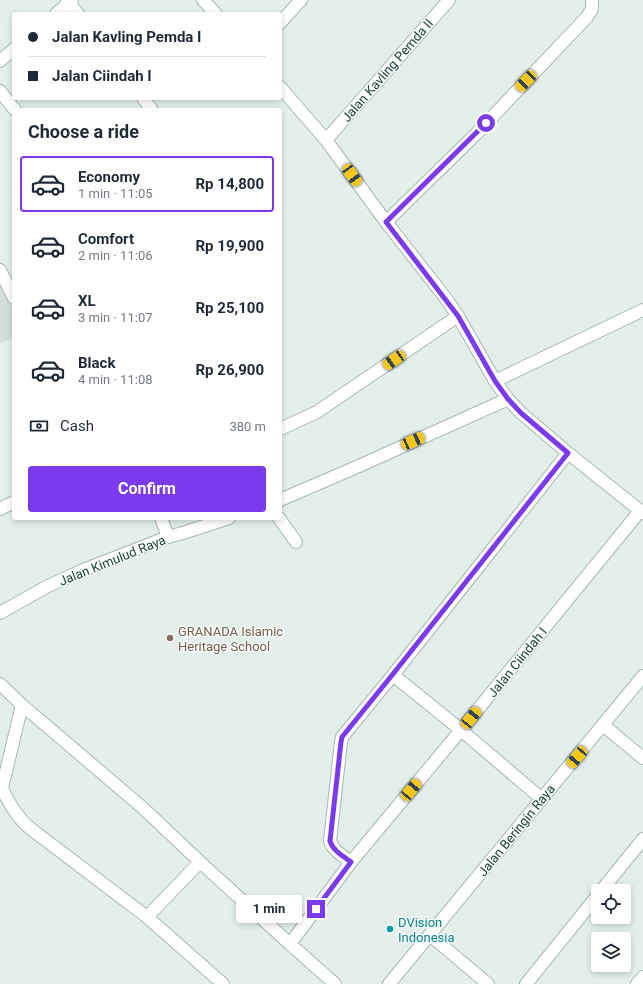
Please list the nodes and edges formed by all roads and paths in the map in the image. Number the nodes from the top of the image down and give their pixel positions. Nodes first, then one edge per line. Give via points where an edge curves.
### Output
1 (203, 0) edge
2 (301, 0) edge
3 (449, 0) edge
4 (592, 0) edge
5 (69, 1) edge
6 (58, 12) edge
7 (77, 12) edge
8 (214, 12) edge
9 (282, 21) edge
10 (12, 51) edge
11 (0, 61) edge
12 (282, 89) edge
13 (0, 91) edge
14 (13, 108) edge
15 (326, 140) junction
16 (386, 222) junction
17 (0, 270) edge
18 (12, 294) edge
19 (643, 310) edge
20 (458, 316) junction
21 (495, 381) junction
22 (508, 399) junction
23 (282, 427) edge
24 (568, 453) junction
25 (282, 499) edge
26 (12, 503) edge
27 (0, 509) edge
28 (642, 512) edge
29 (162, 520) edge
30 (223, 520) edge
31 (280, 520) edge
32 (168, 537) junction
33 (296, 542) dead end
34 (0, 613) edge
35 (393, 674) junction
36 (643, 676) edge
37 (0, 684) edge
38 (22, 705) junction
39 (603, 725) junction
40 (461, 730) junction
41 (643, 758) edge
42 (1, 789) edge
43 (542, 799) junction
44 (643, 839) edge
45 (200, 862) junction
46 (351, 862) junction
47 (607, 884) edge
48 (591, 904) edge
49 (147, 917) junction
50 (430, 935) junction
51 (290, 944) junction
52 (643, 977) edge
53 (223, 984) edge
54 (335, 984) edge
55 (390, 984) edge
56 (488, 984) edge
57 (526, 984) edge
58 (637, 984) edge

1 - 8 street
2 - 9 street
3 - 15 street, Jalan Kavling Pemda II
4 - 16 street via 592,9 587,17 476,134
5 - 6 street
5 - 7 street
10 - 11 street
12 - 15 street
13 - 14 street
15 - 16 street
16 - 20 street
17 - 18 street
19 - 21 street
20 - 21 street
20 - 23 street via 317,412
21 - 22 street
22 - 24 street
22 - 25 street
24 - 28 street
24 - 35 street
26 - 27 street
28 - 40 street, Jalan Ciindah I
29 - 32 street
30 - 32 street, Jalan Kimulud Raya
31 - 33 street
32 - 34 street, Jalan Kimulud Raya via 76,573
35 - 40 street
35 - 46 street via 345,733 341,742 330,841 335,850
36 - 39 street, Jalan Beringin Raya
37 - 38 street
38 - 42 street
38 - 45 street via 143,808
39 - 41 street
39 - 43 street, Jalan Beringin Raya
40 - 43 street
40 - 46 street, Jalan Ciindah I
42 - 49 street via 23,822
43 - 50 street, Jalan Beringin Raya
44 - 47 street
45 - 49 street
45 - 51 street
46 - 51 street, Jalan Ciindah I
48 - 57 street
49 - 53 street
50 - 55 street, Jalan Beringin Raya
50 - 56 street
51 - 54 street
52 - 58 street

